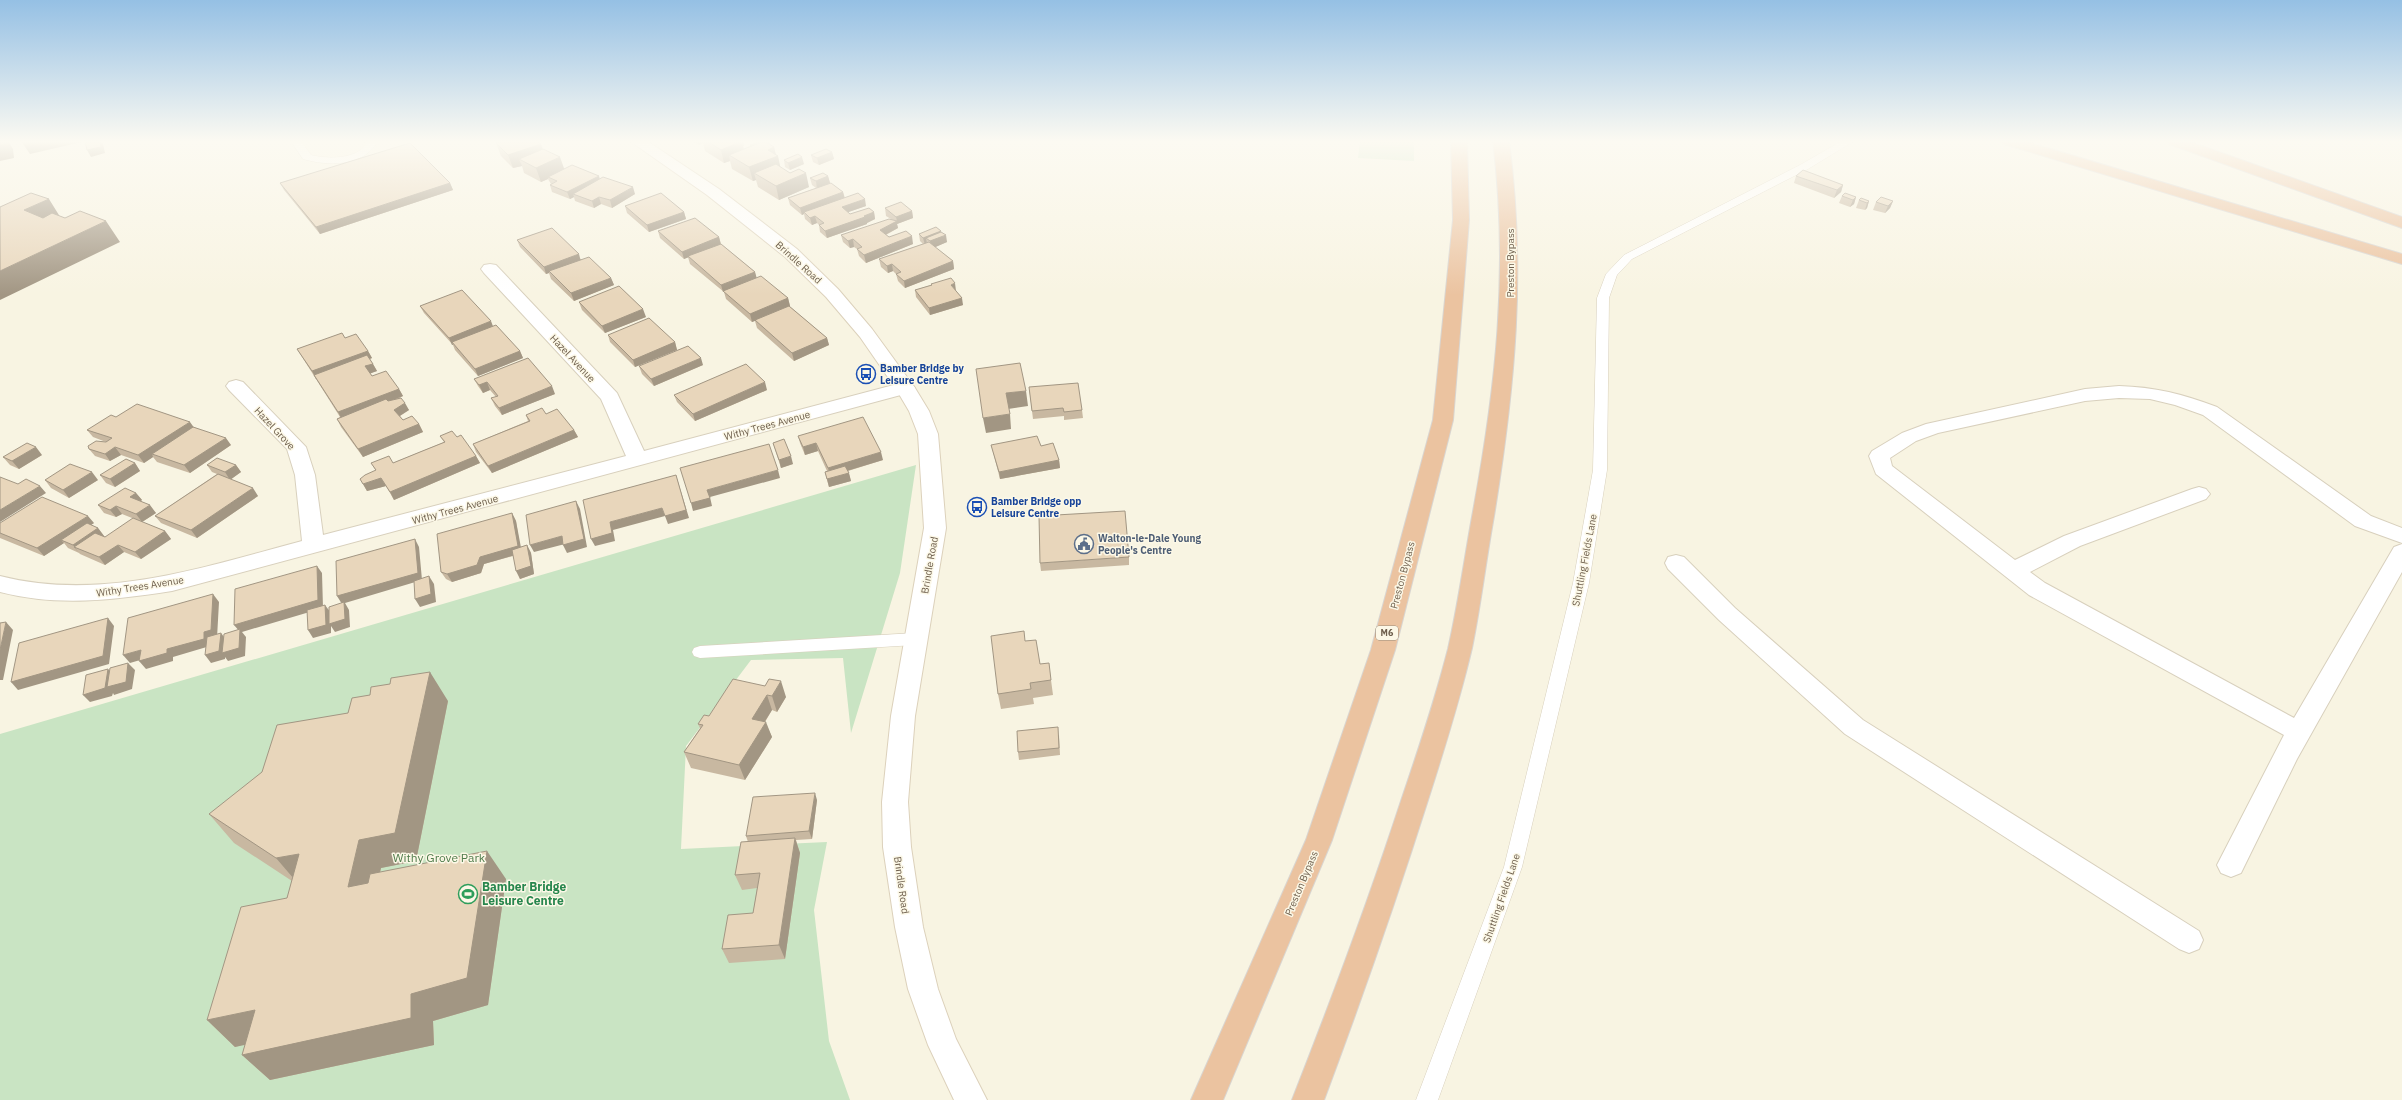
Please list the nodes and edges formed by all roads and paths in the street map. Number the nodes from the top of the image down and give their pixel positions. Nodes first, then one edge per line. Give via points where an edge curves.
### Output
1 (713, 192) edge
2 (1460, 192) edge
3 (1506, 192) edge
4 (1754, 192) edge
5 (2180, 192) edge
6 (2317, 192) edge
7 (2402, 223) edge
8 (2402, 259) edge
9 (490, 269) dead end
10 (236, 386) dead end
11 (905, 388) junction
12 (638, 460) junction
13 (2199, 494) dead end
14 (2402, 536) edge
15 (314, 546) junction
16 (2402, 552) edge
17 (1676, 563) dead end
18 (2014, 570) junction
19 (0, 584) edge
20 (915, 639) junction
21 (700, 652) dead end
22 (2299, 732) junction
23 (2231, 865) dead end
24 (2189, 940) dead end
25 (971, 1100) edge
26 (1207, 1100) edge
27 (1308, 1100) edge
28 (1427, 1100) edge

1 - 11 street, Brindle Road via 791,252 832,293 866,333
2 - 26 highway, Preston Bypass / M6 via 1461,220 1443,420 1383,650 1319,840
3 - 27 highway, Preston Bypass via 1511,243 1507,359 1494,460 1456,665 1406,823 1336,1028
4 - 28 lane, Shuttling Fields Lane via 1628,257 1612,274 1603,298 1600,470 1581,583 1513,867
5 - 8 highway
6 - 7 highway
9 - 12 street, Hazel Avenue via 610,397
10 - 15 street, Hazel Grove via 296,447 306,475
11 - 12 street, Withy Trees Avenue
11 - 20 street, Brindle Road via 919,411 928,434 935,528
12 - 15 street, Withy Trees Avenue
13 - 18 street via 2072,541
14 - 18 street via 2363,522 2210,411 2181,400 2150,393 2085,395 1933,428 1909,437 1879,456 1883,469
15 - 19 street, Withy Trees Avenue via 172,583 104,593 54,594 22,591
16 - 22 street
17 - 24 street via 1727,614 1854,727
18 - 22 street via 2037,589
20 - 21 lane
20 - 25 street, Brindle Road via 898,763 895,802 897,847 908,927 923,989 943,1045
22 - 23 street

